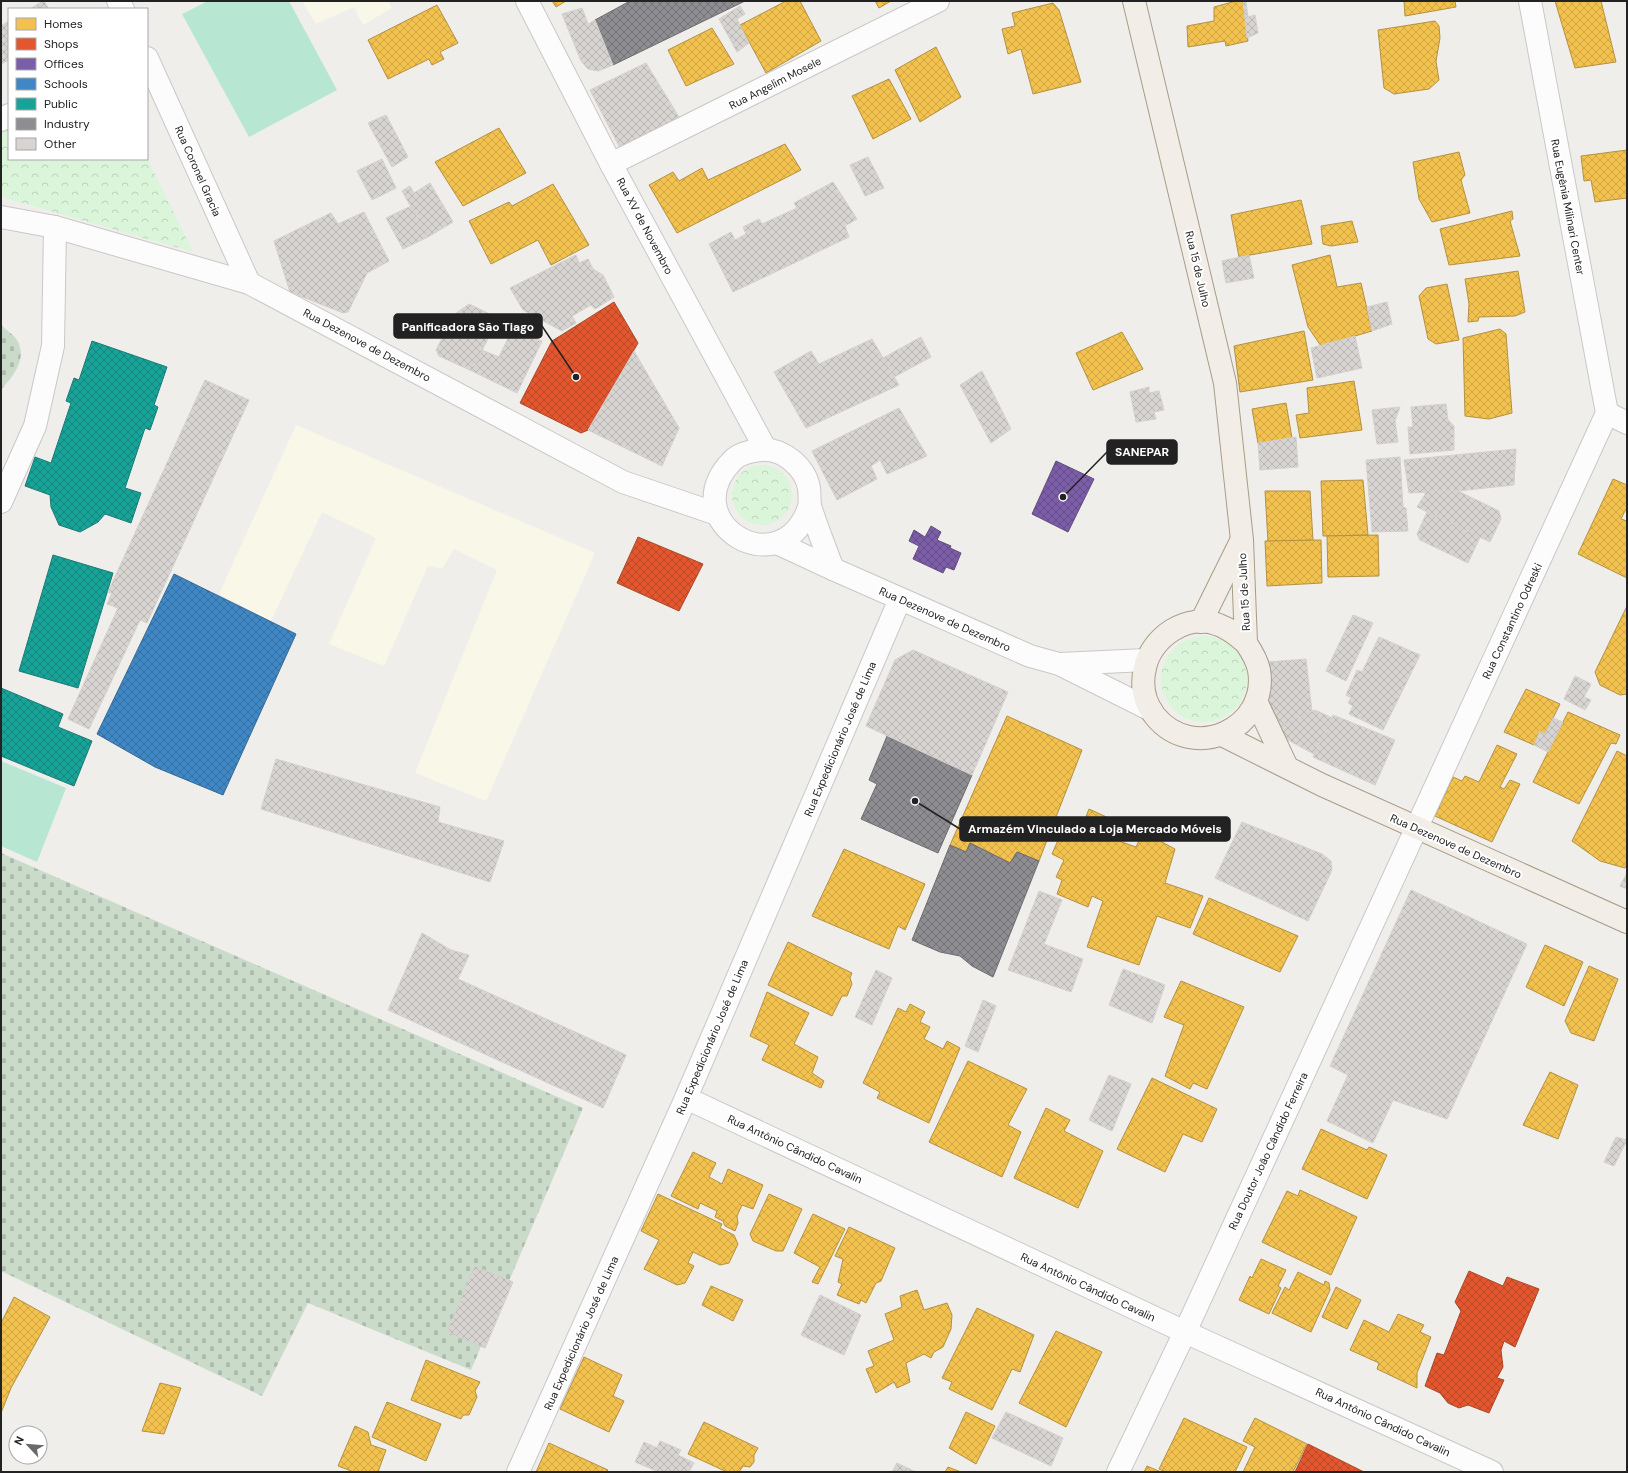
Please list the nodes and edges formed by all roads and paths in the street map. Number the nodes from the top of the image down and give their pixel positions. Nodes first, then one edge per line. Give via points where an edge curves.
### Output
1 (527, 1) edge
2 (938, 1) edge
3 (1134, 1) edge
4 (1530, 1) edge
5 (148, 60) edge
6 (611, 164) junction
7 (1, 217) edge
8 (55, 227) junction
9 (249, 283) junction
10 (1607, 414) junction
11 (1627, 422) edge
12 (766, 450) junction
13 (1, 502) edge
14 (810, 504) junction
15 (717, 514) junction
16 (1242, 540) junction
17 (777, 543) junction
18 (833, 569) junction
19 (900, 599) junction
20 (1201, 622) junction
21 (1246, 643) junction
22 (1146, 660) junction
23 (1059, 664) junction
24 (1256, 701) junction
25 (1151, 710) junction
26 (1222, 735) junction
27 (1287, 767) junction
28 (1416, 828) junction
29 (1627, 922) edge
30 (686, 1098) junction
31 (1185, 1332) junction
32 (518, 1472) edge
33 (1118, 1472) edge
34 (1492, 1472) edge

1 - 6 street, Rua XV de Novembro
2 - 6 street, Rua Angelim Mosele
3 - 16 main road, Rua 15 de Julho via 1225,382
4 - 10 street, Rua Eugênia Milinari Center
5 - 9 street, Rua Coronel Gracia
6 - 12 street, Rua XV de Novembro
7 - 8 street, Rua Dezenove de Dezembro
8 - 9 street, Rua Dezenove de Dezembro
8 - 13 street via 53,346 35,426
9 - 15 street, Rua Dezenove de Dezembro via 623,482
10 - 11 street
10 - 28 street, Rua Constantino Odreski
12 - 14 street via 781,453 794,461 804,474 809,488
12 - 15 street via 750,451 736,458 724,469 717,483
14 - 17 street via 799,528
14 - 18 street
15 - 17 street via 724,526 748,543
16 - 20 main road, Rua 15 de Julho
16 - 21 main road, Rua 15 de Julho
17 - 18 street, Rua Dezenove de Dezembro
18 - 19 street, Rua Dezenove de Dezembro
19 - 23 street, Rua Dezenove de Dezembro via 1030,656
19 - 30 street, Rua Expedicionário José de Lima
20 - 21 main road via 1218,624 1234,632
20 - 22 main road via 1183,624 1168,633 1155,645
21 - 24 main road via 1259,671
22 - 23 street, Rua Dezenove de Dezembro
22 - 25 main road via 1143,677 1144,695
23 - 25 street, Rua Dezenove de Dezembro
24 - 26 main road via 1248,715 1236,727
24 - 27 main road
25 - 26 main road via 1161,723 1185,736 1206,739
26 - 27 main road, Rua Dezenove de Dezembro
27 - 28 main road, Rua Dezenove de Dezembro
28 - 29 main road, Rua Dezenove de Dezembro
28 - 31 street, Rua Doutor João Cândido Ferreira
30 - 31 street, Rua Antônio Cândido Cavalin
30 - 32 street, Rua Expedicionário José de Lima
31 - 33 street, Rua Doutor João Cândido Ferreira
31 - 34 street, Rua Antônio Cândido Cavalin

